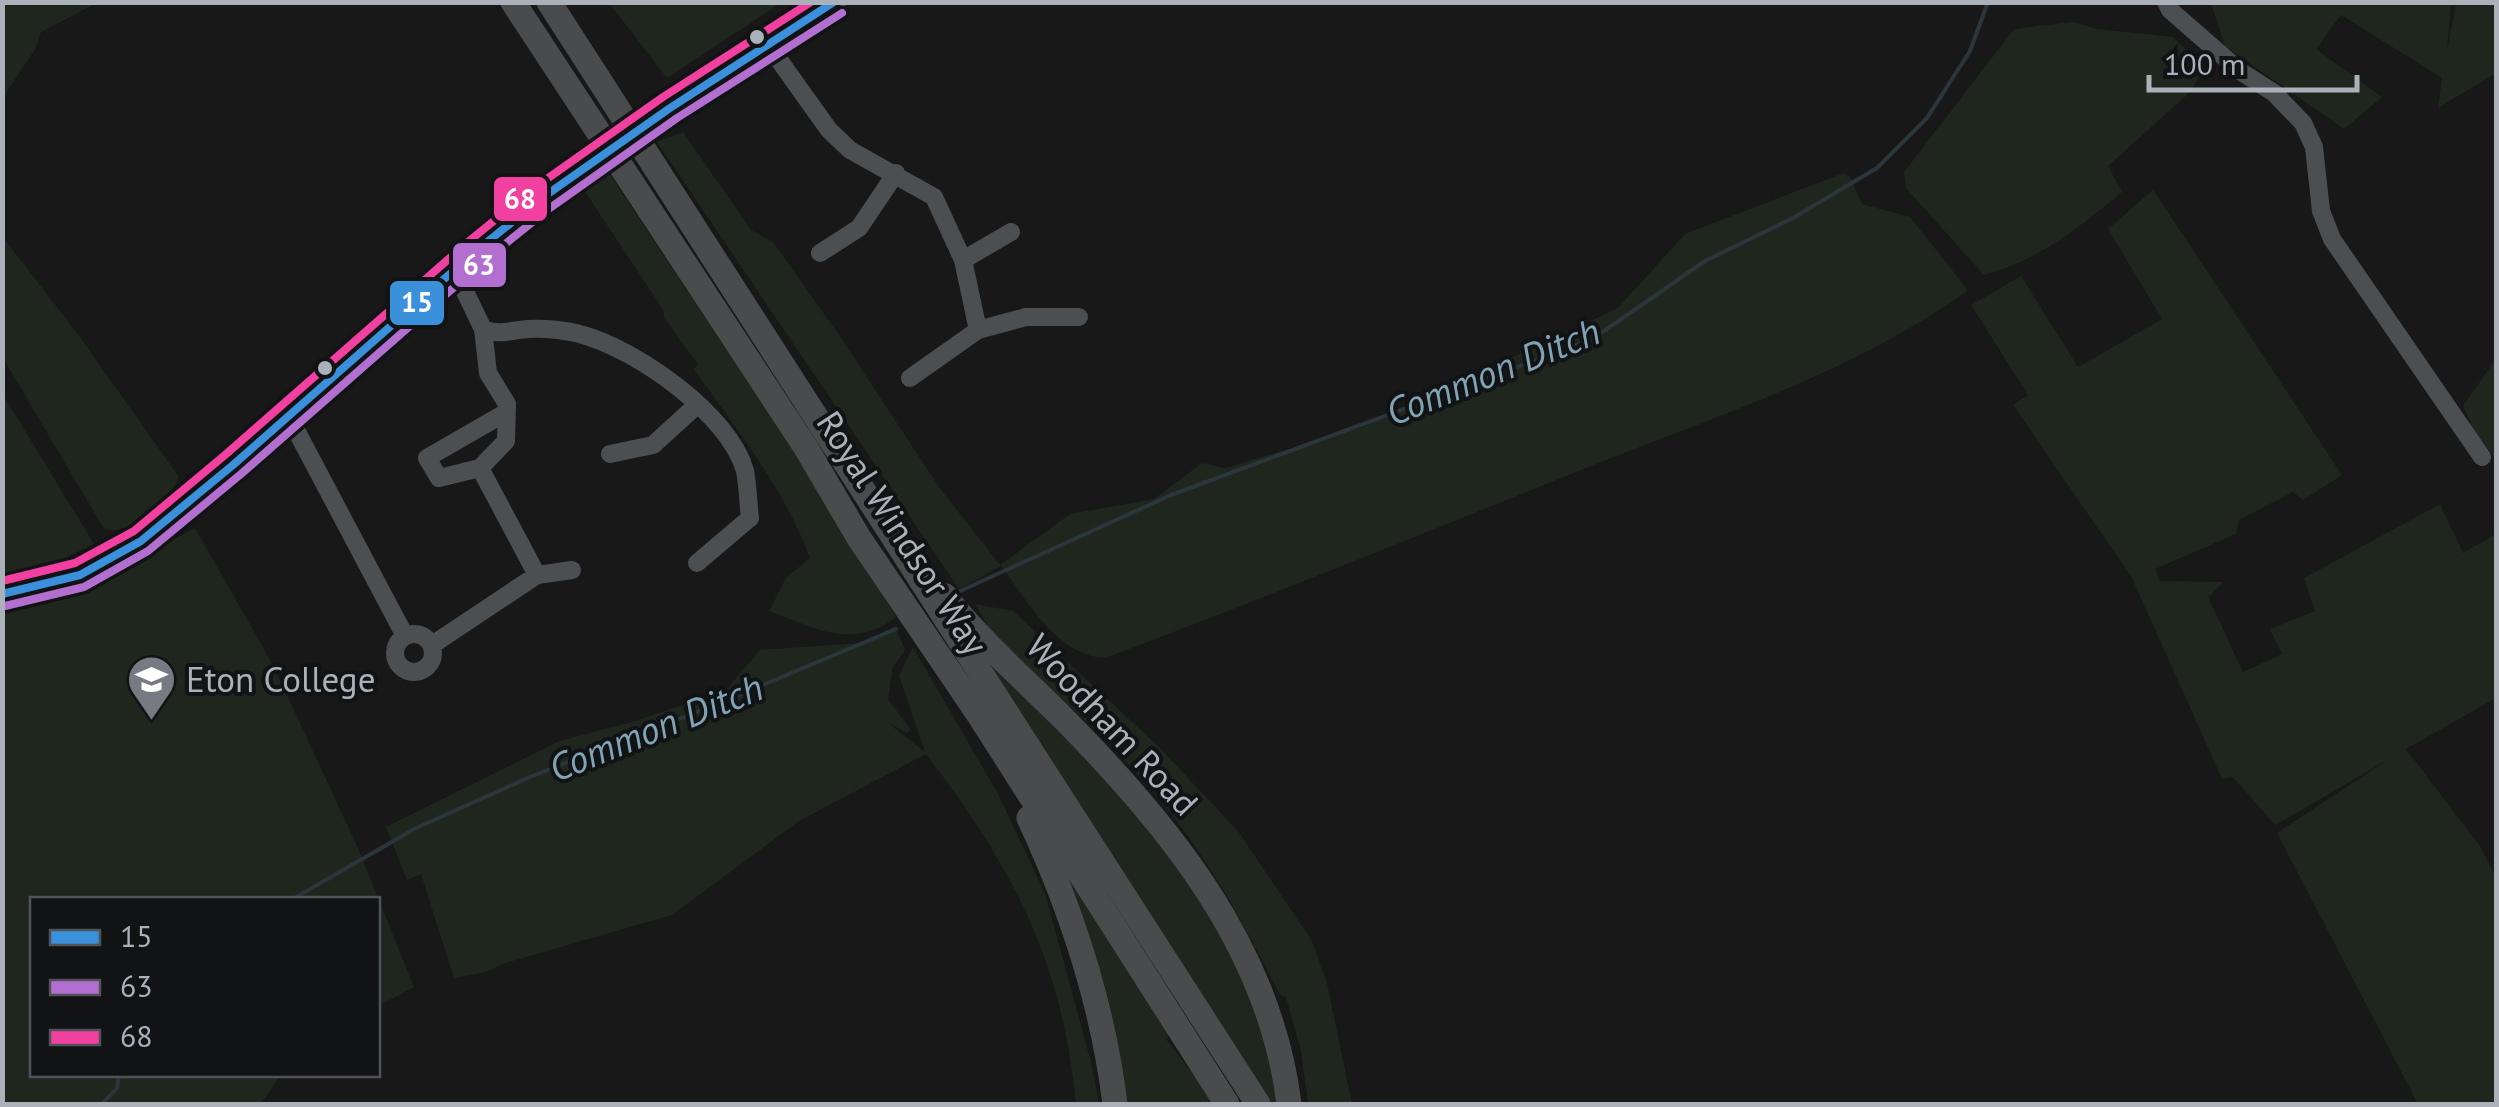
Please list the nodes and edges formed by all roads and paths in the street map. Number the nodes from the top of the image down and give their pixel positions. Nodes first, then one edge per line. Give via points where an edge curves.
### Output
1 (513, 2) edge
2 (549, 2) edge
3 (834, 2) edge
4 (2166, 2) edge
5 (769, 46) junction
6 (896, 174) junction
7 (1012, 232) dead end
8 (820, 253) dead end
9 (963, 260) junction
10 (455, 271) junction
11 (1078, 317) dead end
12 (483, 328) junction
13 (978, 330) junction
14 (910, 378) dead end
15 (698, 404) junction
16 (504, 413) junction
17 (288, 415) junction
18 (610, 454) dead end
19 (2482, 457) dead end
20 (480, 468) junction
21 (698, 563) dead end
22 (918, 567) joint
23 (572, 570) dead end
24 (537, 575) junction
25 (2, 594) edge
26 (405, 636) junction
27 (432, 645) junction
28 (959, 646) junction
29 (979, 716) junction
30 (1114, 1104) edge
31 (1227, 1104) edge
32 (1258, 1104) edge
33 (1289, 1104) edge

1 - 28 main road, Royal Windsor Way via 890,585
2 - 22 main road, Royal Windsor Way
3 - 5 main road
4 - 19 street via 2303,123 2332,240
5 - 6 street via 830,130 850,150
5 - 10 main road via 542,198
6 - 8 street via 859,228
6 - 9 street via 934,197
7 - 9 street
9 - 13 street
10 - 12 street
10 - 17 main road
11 - 13 street via 1026,317
12 - 15 street via 494,334 582,334 637,359
12 - 16 street via 488,374 507,404
13 - 14 street
15 - 18 street via 653,445
15 - 21 street via 712,415 744,469 750,518
16 - 20 street via 506,440
16 - 20 street via 427,458 439,478
17 - 25 main road via 141,540 80,574
17 - 26 street
20 - 24 street
22 - 28 main road, Woodham Road via 956,610
23 - 24 street
24 - 27 street
26 - 27 street via 422,635
26 - 27 street via 395,656 406,671 430,665
28 - 29 main road, Royal Windsor Way
28 - 32 main road, Royal Windsor Way
28 - 33 main road, Woodham Road via 1106,763 1177,844 1247,961 1274,1030
29 - 30 main road via 1073,924
29 - 31 main road, Royal Windsor Way

